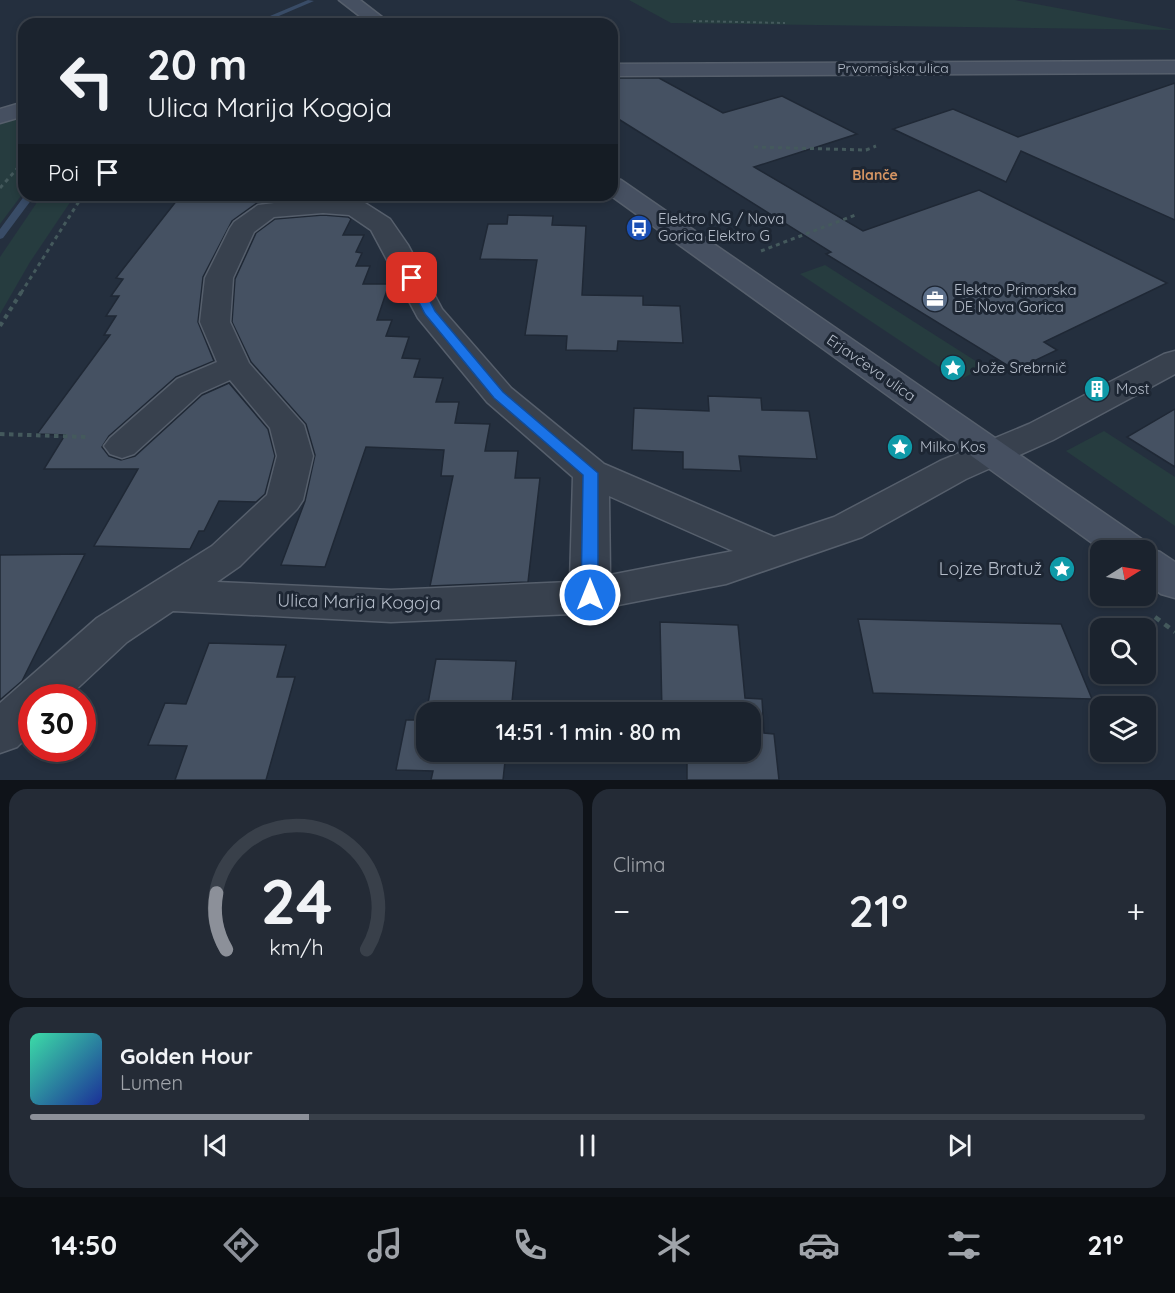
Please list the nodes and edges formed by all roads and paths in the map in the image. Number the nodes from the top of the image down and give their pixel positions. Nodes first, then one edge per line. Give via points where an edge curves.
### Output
1 (348, 0) edge
2 (374, 18) edge
3 (693, 21) dead end
4 (785, 23) dead end
5 (1175, 67) edge
6 (618, 70) edge
7 (18, 111) edge
8 (0, 116) edge
9 (876, 146) dead end
10 (753, 147) dead end
11 (18, 169) edge
12 (0, 188) edge
13 (618, 189) edge
14 (78, 201) edge
15 (858, 214) dead end
16 (759, 251) dead end
17 (0, 326) edge
18 (1175, 361) edge
19 (235, 366) junction
20 (0, 434) edge
21 (125, 442) joint
22 (992, 452) junction
23 (591, 473) junction
24 (1115, 540) edge
25 (772, 552) junction
26 (1156, 569) edge
27 (1175, 583) edge
28 (165, 595) junction
29 (590, 595) junction
30 (52, 684) edge
31 (18, 716) edge
32 (0, 733) edge

1 - 2 main road
3 - 4 path
5 - 6 main road, Prvomajska ulica
7 - 8 main road
9 - 10 path via 866,150
11 - 12 path
13 - 22 main road, Erjavčeva ulica
14 - 17 path
15 - 16 path
18 - 22 street, Ulica Marija Kogoja via 1041,432
19 - 21 street via 189,386
19 - 23 street via 215,322 219,278 243,228 267,210 323,205 356,208 381,225 429,312 498,395
19 - 28 street via 287,425 295,456 284,500 226,556
20 - 21 path
22 - 24 main road, Erjavčeva ulica
22 - 25 street, Ulica Marija Kogoja via 848,527
23 - 25 street
23 - 29 street
25 - 29 street, Ulica Marija Kogoja via 726,569
26 - 27 main road
28 - 29 street, Ulica Marija Kogoja via 391,606
28 - 30 street via 112,630
31 - 32 street

